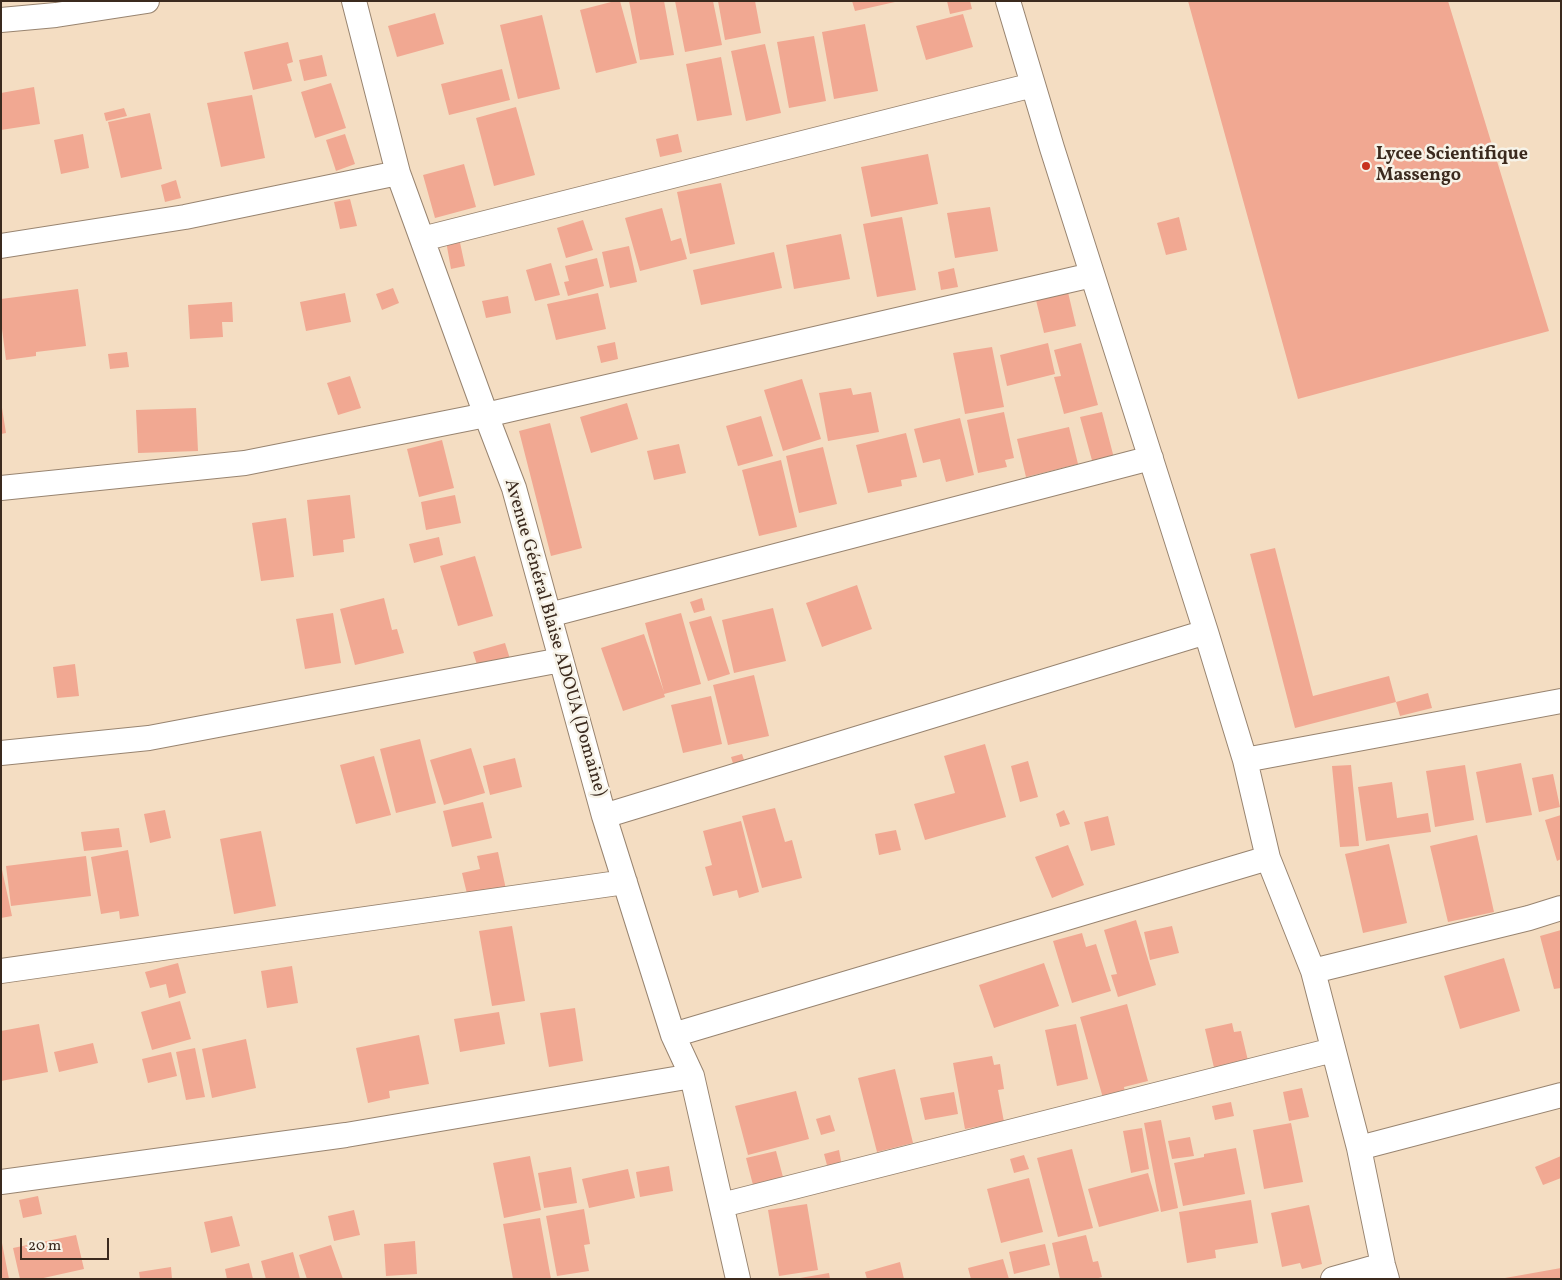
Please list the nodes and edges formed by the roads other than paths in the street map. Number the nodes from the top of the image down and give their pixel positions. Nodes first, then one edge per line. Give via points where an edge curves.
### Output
1 (147, 1) edge
2 (354, 1) edge
3 (1008, 1) edge
4 (1, 20) edge
5 (1033, 85) junction
6 (398, 173) junction
7 (422, 239) junction
8 (1, 246) edge
9 (1092, 275) junction
10 (486, 415) junction
11 (1151, 458) junction
12 (1, 488) edge
13 (549, 615) junction
14 (1206, 632) junction
15 (561, 660) junction
16 (1561, 701) edge
17 (1, 753) edge
18 (1245, 760) junction
19 (604, 816) junction
20 (1268, 858) junction
21 (625, 882) junction
22 (1561, 908) edge
23 (1, 971) edge
24 (1313, 971) junction
25 (673, 1035) junction
26 (1333, 1050) junction
27 (692, 1076) junction
28 (1561, 1095) edge
29 (1359, 1148) junction
30 (1, 1182) edge
31 (722, 1205) junction
32 (1385, 1272) edge
33 (738, 1279) edge
34 (1333, 1279) edge

1 - 4 street
2 - 6 street, Avenue Général Blaise ADOUA (Domaine)
3 - 5 street
5 - 7 street
5 - 9 street
6 - 7 street, Avenue Général Blaise ADOUA (Domaine)
6 - 8 street via 185,217
7 - 10 street, Avenue Général Blaise ADOUA (Domaine)
9 - 10 street
9 - 11 street
10 - 12 street via 245,463
10 - 13 street, Avenue Général Blaise ADOUA (Domaine) via 514,488
11 - 13 street
11 - 14 street
13 - 15 street, Avenue Général Blaise ADOUA (Domaine)
14 - 18 street
14 - 19 street
15 - 17 street via 149,738
15 - 19 street, Avenue Général Blaise ADOUA (Domaine)
16 - 18 street
18 - 20 street
19 - 21 street, Avenue Général Blaise ADOUA (Domaine)
20 - 24 street
20 - 25 street
21 - 23 street
21 - 25 street, Avenue Général Blaise ADOUA (Domaine)
22 - 24 street
24 - 26 street
25 - 27 street, Avenue Général Blaise ADOUA (Domaine)
26 - 29 street
26 - 31 street
27 - 30 street via 346,1135
27 - 31 street, Avenue Général Blaise ADOUA (Domaine)
28 - 29 street
29 - 32 street
31 - 33 street, Avenue Général Blaise ADOUA (Domaine)
32 - 34 street

